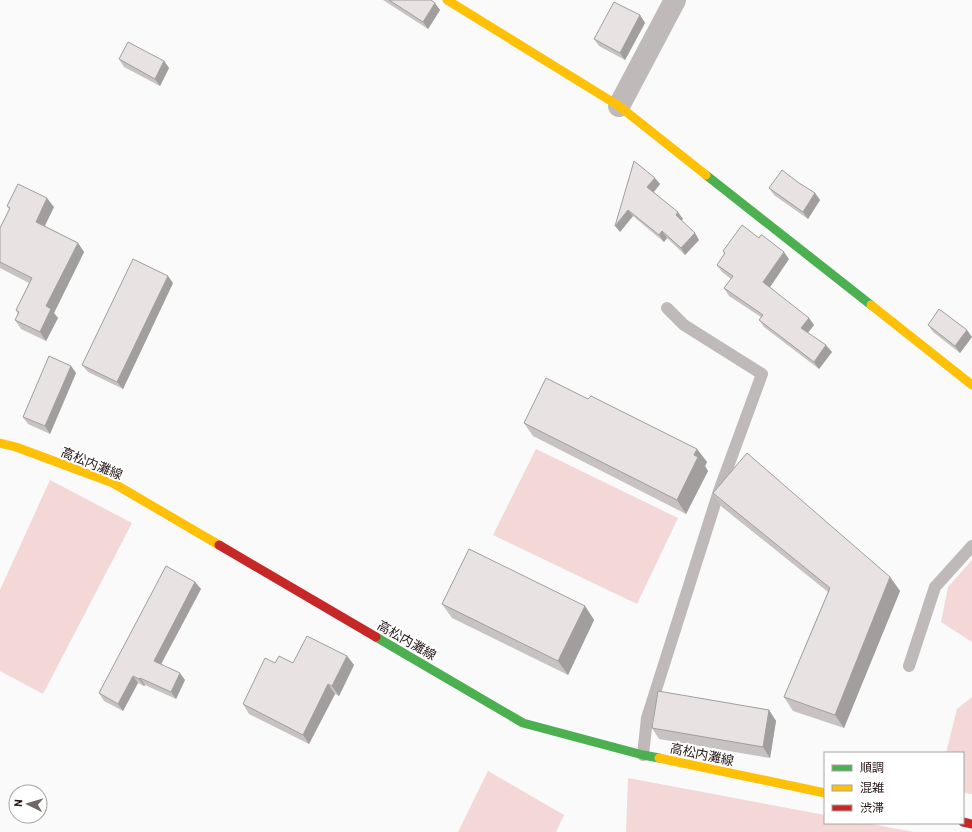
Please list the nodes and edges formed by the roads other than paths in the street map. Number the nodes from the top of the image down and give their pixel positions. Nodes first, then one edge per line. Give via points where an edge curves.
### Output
1 (447, 0) edge
2 (675, 0) edge
3 (619, 106) junction
4 (667, 308) dead end
5 (972, 385) edge
6 (0, 443) edge
7 (972, 546) edge
8 (909, 666) dead end
9 (643, 754) junction
10 (824, 793) edge

1 - 3 main road
2 - 3 street
3 - 5 main road
4 - 9 lane via 684,326 762,374 719,491 647,718
6 - 9 main road, 高松内灘線 via 113,483 523,724
7 - 8 lane via 935,587
9 - 10 main road, 高松内灘線

